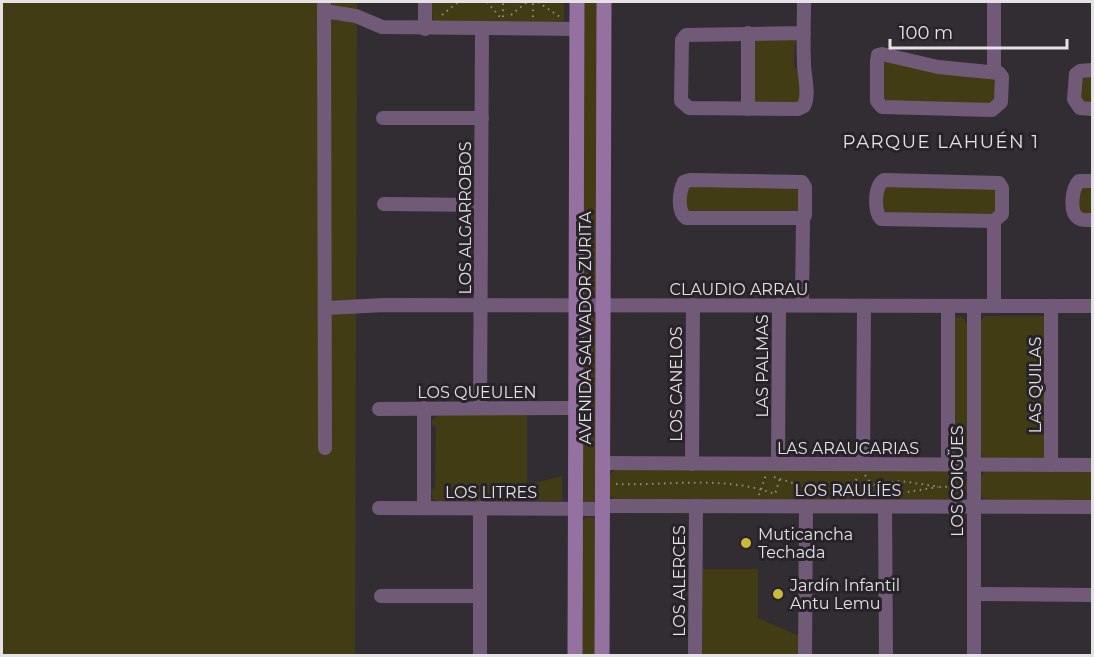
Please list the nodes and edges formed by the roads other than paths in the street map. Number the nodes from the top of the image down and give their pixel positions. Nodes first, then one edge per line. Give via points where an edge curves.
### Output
1 (425, 2) edge
2 (578, 2) edge
3 (604, 2) edge
4 (804, 2) edge
5 (994, 2) edge
6 (324, 6) edge
7 (572, 25) junction
8 (425, 29) junction
9 (482, 29) junction
10 (748, 33) junction
11 (804, 33) junction
12 (1092, 70) edge
13 (994, 71) junction
14 (748, 109) junction
15 (1092, 109) edge
16 (383, 118) dead end
17 (482, 118) junction
18 (1092, 181) edge
19 (384, 204) dead end
20 (481, 205) junction
21 (802, 218) junction
22 (1092, 220) edge
23 (994, 221) junction
24 (481, 305) junction
25 (577, 305) junction
26 (603, 305) junction
27 (693, 305) junction
28 (779, 305) junction
29 (802, 305) junction
30 (864, 306) junction
31 (948, 306) junction
32 (974, 306) junction
33 (994, 306) junction
34 (1051, 306) junction
35 (1092, 306) edge
36 (326, 308) junction
37 (424, 408) junction
38 (480, 408) junction
39 (576, 408) junction
40 (379, 409) dead end
41 (325, 448) dead end
42 (603, 463) junction
43 (692, 464) junction
44 (782, 464) junction
45 (862, 464) junction
46 (948, 464) junction
47 (974, 464) junction
48 (1051, 465) junction
49 (1092, 465) edge
50 (884, 503) junction
51 (696, 506) junction
52 (806, 507) junction
53 (974, 507) junction
54 (1092, 507) edge
55 (379, 508) dead end
56 (424, 508) junction
57 (480, 508) junction
58 (602, 508) junction
59 (576, 509) junction
60 (974, 594) junction
61 (381, 596) dead end
62 (480, 596) junction
63 (1092, 596) edge
64 (480, 656) edge
65 (575, 656) edge
66 (602, 656) edge
67 (695, 656) edge
68 (805, 656) edge
69 (886, 656) edge
70 (974, 656) edge

1 - 8 street
2 - 7 main road, AVENIDA SALVADOR ZURITA
3 - 26 main road, AVENIDA SALVADOR ZURITA
4 - 11 street
5 - 13 street
6 - 8 street via 382,27
6 - 36 street
7 - 9 street
7 - 25 main road, AVENIDA SALVADOR ZURITA
8 - 9 street
9 - 17 street, LOS ALGARROBOS
10 - 11 street
10 - 14 street
10 - 14 street via 689,33 683,37 681,101 689,108
11 - 14 street via 804,106
12 - 15 street via 1076,74 1074,99 1080,108
13 - 13 street via 938,67 880,54 877,101 887,109 992,110 1002,98 1002,77
16 - 17 street
17 - 20 street, LOS ALGARROBOS
18 - 22 street via 1079,181 1073,191 1076,216
19 - 20 street
20 - 24 street, LOS ALGARROBOS
21 - 21 street via 805,188 800,181 690,180 681,189 680,211 689,219
21 - 29 street
23 - 23 street via 881,219 877,214 878,185 884,180 999,183 1002,214
23 - 33 street
24 - 25 street, CLAUDIO ARRAU
24 - 36 street, CLAUDIO ARRAU
24 - 38 street, LOS ALGARROBOS
25 - 26 street, CLAUDIO ARRAU
25 - 39 main road, AVENIDA SALVADOR ZURITA
26 - 27 street, CLAUDIO ARRAU
26 - 42 main road, AVENIDA SALVADOR ZURITA
27 - 28 street, CLAUDIO ARRAU
27 - 43 street, LOS CANELOS
28 - 29 street, CLAUDIO ARRAU
28 - 44 street, LAS PALMAS
29 - 30 street, CLAUDIO ARRAU
30 - 31 street, CLAUDIO ARRAU
30 - 45 street
31 - 32 street, CLAUDIO ARRAU
31 - 46 street
32 - 33 street, CLAUDIO ARRAU
32 - 47 street, LOS COIGÜES
33 - 34 street, CLAUDIO ARRAU
34 - 35 street, CLAUDIO ARRAU
34 - 48 street, LAS QUILAS
36 - 41 street
37 - 38 street, LOS QUEULEN
37 - 40 street, LOS QUEULEN
37 - 56 street
38 - 39 street, LOS QUEULEN
39 - 59 main road, AVENIDA SALVADOR ZURITA
42 - 43 street, LAS ARAUCARIAS
42 - 58 main road, AVENIDA SALVADOR ZURITA
43 - 44 street, LAS ARAUCARIAS
44 - 45 street, LAS ARAUCARIAS
45 - 46 street, LAS ARAUCARIAS
46 - 47 street, LAS ARAUCARIAS
47 - 48 street, LAS ARAUCARIAS
47 - 53 street, LOS COIGÜES
48 - 49 street, LAS ARAUCARIAS
50 - 52 street, LOS RAULÍES
50 - 53 street, LOS RAULÍES
50 - 69 street
51 - 52 street, LOS RAULÍES
51 - 58 street, LOS RAULÍES
51 - 67 street, LOS ALERCES
52 - 68 street
53 - 54 street, LOS RAULÍES
53 - 60 street, LOS COIGÜES
55 - 56 street, LOS LITRES
56 - 57 street, LOS LITRES
57 - 59 street, LOS LITRES
57 - 62 street
58 - 59 street, LOS LITRES
58 - 66 main road, AVENIDA SALVADOR ZURITA
59 - 65 main road, AVENIDA SALVADOR ZURITA
60 - 63 street
60 - 70 street, LOS COIGÜES
61 - 62 street
62 - 64 street

